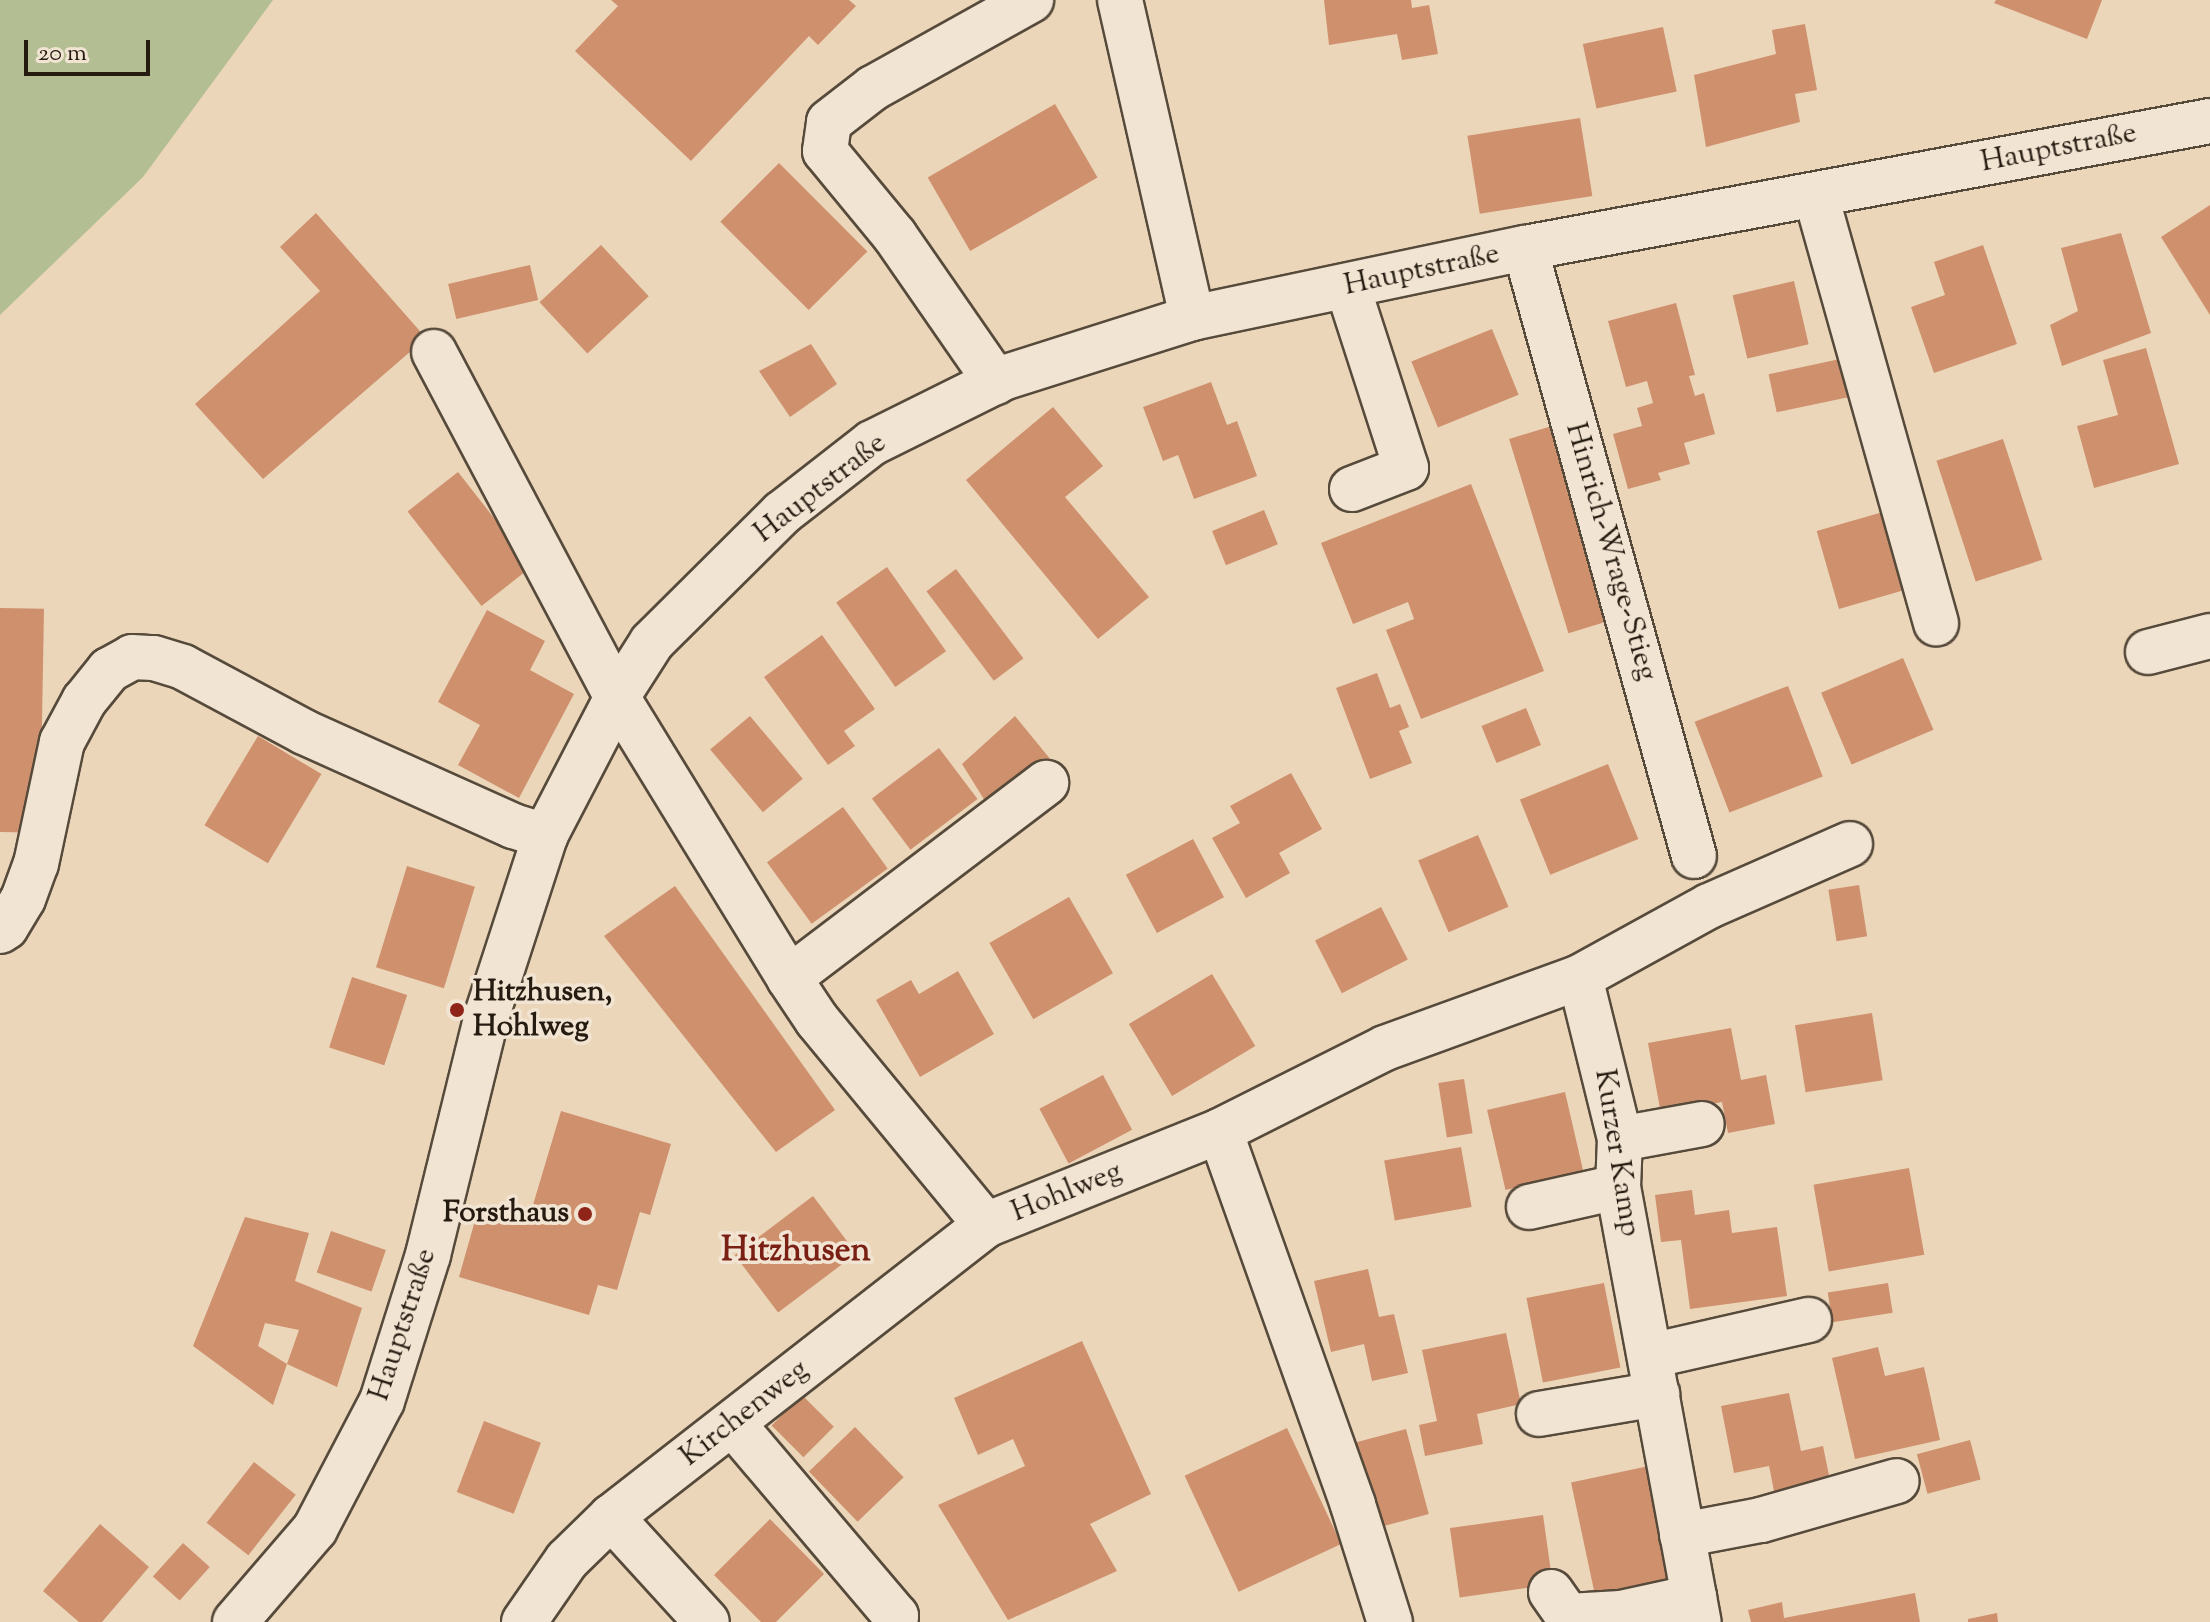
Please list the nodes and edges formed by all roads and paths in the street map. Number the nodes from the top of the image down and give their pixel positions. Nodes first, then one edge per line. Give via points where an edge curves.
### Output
1 (1031, 0) edge
2 (1120, 0) edge
3 (2210, 121) edge
4 (1816, 196) junction
5 (1525, 248) junction
6 (1348, 288) junction
7 (1192, 318) junction
8 (434, 352) dead end
9 (996, 382) junction
10 (1352, 489) dead end
11 (1936, 623) dead end
12 (2210, 636) edge
13 (2148, 652) dead end
14 (617, 697) junction
15 (1046, 783) dead end
16 (545, 836) junction
17 (1850, 844) dead end
18 (1694, 856) dead end
19 (0, 931) edge
20 (1580, 977) junction
21 (789, 978) junction
22 (1702, 1124) dead end
23 (1220, 1131) junction
24 (1620, 1139) junction
25 (1618, 1187) junction
26 (1529, 1207) dead end
27 (986, 1225) junction
28 (1809, 1320) dead end
29 (1654, 1375) junction
30 (1539, 1414) dead end
31 (733, 1424) junction
32 (1897, 1481) dead end
33 (611, 1517) junction
34 (1682, 1535) junction
35 (1551, 1592) dead end
36 (1696, 1609) edge
37 (235, 1622) edge
38 (524, 1622) edge
39 (707, 1622) edge
40 (895, 1622) edge
41 (1390, 1622) edge

1 - 9 street via 873,88 829,122 825,151 895,236
2 - 7 street
3 - 4 street, Hauptstraße
4 - 5 street, Hauptstraße
4 - 11 street
5 - 6 street, Hauptstraße
5 - 18 street, Hinrich-Wrage-Stieg
6 - 7 street, Hauptstraße
6 - 10 street via 1406,468
7 - 9 street, Hauptstraße
8 - 14 street, Hohlweg
9 - 14 street, Hauptstraße via 872,443 782,513 652,642
12 - 13 street
14 - 16 street, Hauptstraße
14 - 21 street, Hohlweg
15 - 21 street
16 - 19 street via 304,732 183,667 132,657 100,680 62,742 36,864 23,899
16 - 37 street, Hauptstraße via 486,1018 428,1255 382,1401 315,1529
17 - 20 street via 1709,906
20 - 23 street via 1385,1048
20 - 24 street, Kurzer Kamp
21 - 27 street, Hohlweg via 817,1020
22 - 24 street
23 - 27 street, Hohlweg
23 - 41 street
24 - 25 street, Kurzer Kamp
25 - 26 street
25 - 29 street, Kurzer Kamp
27 - 31 street, Kirchenweg
28 - 29 street
29 - 30 street
29 - 34 street, Kurzer Kamp
31 - 33 street, Kirchenweg
31 - 40 street via 896,1616
32 - 34 street via 1761,1520
33 - 38 street, Kirchenweg via 567,1560
33 - 39 street
34 - 36 street, Kurzer Kamp
35 - 36 street via 1568,1616

